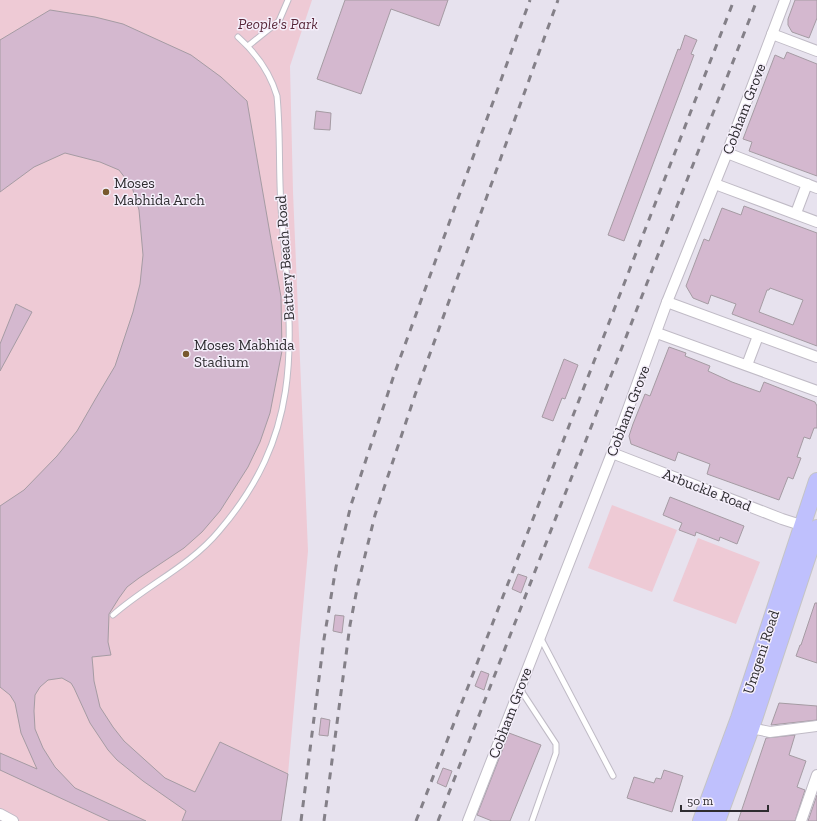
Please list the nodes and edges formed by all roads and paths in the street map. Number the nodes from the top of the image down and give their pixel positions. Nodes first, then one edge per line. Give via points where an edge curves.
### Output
1 (288, 0) edge
2 (785, 0) edge
3 (772, 34) junction
4 (238, 37) dead end
5 (248, 46) junction
6 (817, 51) edge
7 (727, 153) junction
8 (715, 184) junction
9 (812, 186) edge
10 (796, 213) junction
11 (817, 222) edge
12 (667, 302) junction
13 (657, 333) junction
14 (758, 336) junction
15 (817, 357) edge
16 (747, 365) junction
17 (817, 391) edge
18 (612, 453) junction
19 (817, 481) edge
20 (813, 528) edge
21 (113, 615) dead end
22 (540, 637) junction
23 (520, 689) junction
24 (817, 726) edge
25 (751, 728) junction
26 (817, 775) edge
27 (613, 776) dead end
28 (0, 814) edge
29 (13, 821) edge
30 (468, 821) edge
31 (532, 821) edge
32 (702, 821) edge
33 (717, 821) edge
34 (801, 821) edge

1 - 5 lane via 279,21
2 - 3 street, Cobham Grove
3 - 6 street
3 - 7 street, Cobham Grove
4 - 5 lane, Battery Beach Road
5 - 21 lane, Battery Beach Road via 273,81 279,115 281,212 290,333 289,370 278,425 257,477 220,530 205,547 178,569 130,600
7 - 8 street, Cobham Grove
7 - 9 street
8 - 10 street
8 - 12 street, Cobham Grove
9 - 10 street
10 - 11 street
12 - 13 street, Cobham Grove
12 - 14 street
13 - 16 street
13 - 18 street, Cobham Grove
14 - 15 street
14 - 16 street
16 - 17 street
18 - 20 street, Arbuckle Road via 782,519
18 - 22 street, Cobham Grove
19 - 20 main road, Umgeni Road
20 - 25 main road, Umgeni Road
20 - 32 main road, Umgeni Road
22 - 23 street, Cobham Grove
22 - 27 lane
23 - 30 street, Cobham Grove
23 - 31 lane via 556,744 556,753
24 - 25 street via 770,732
25 - 33 main road, Umgeni Road
26 - 34 street
28 - 29 street

